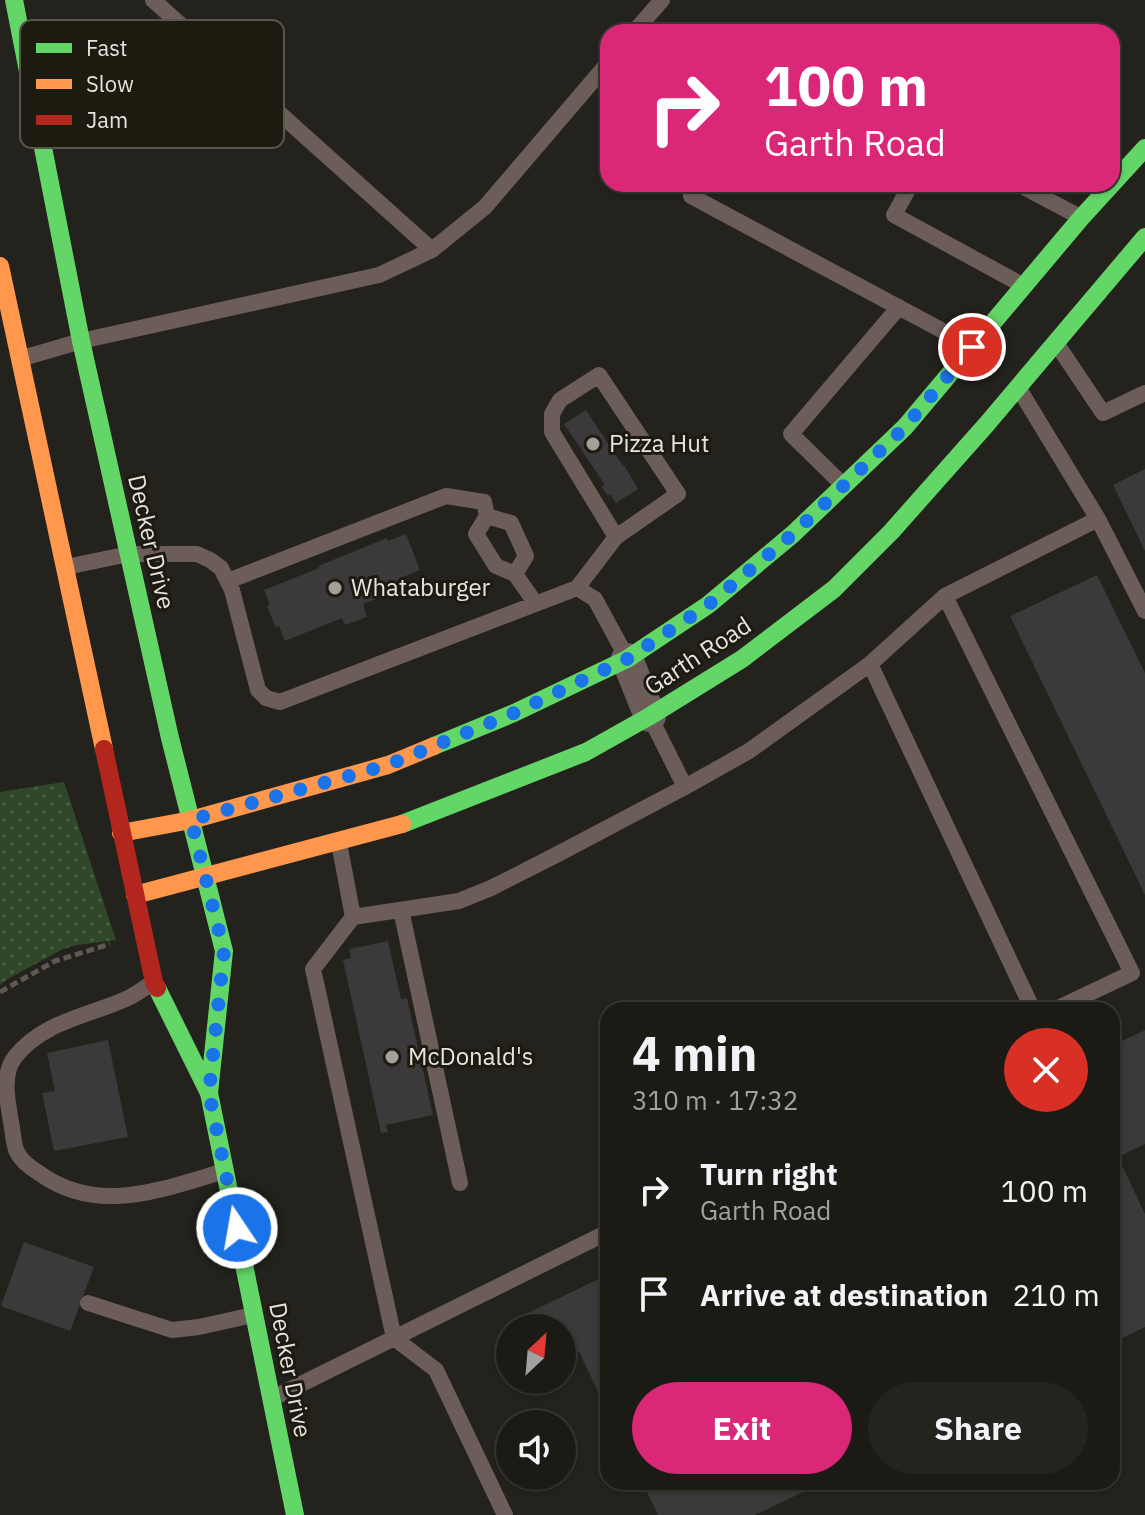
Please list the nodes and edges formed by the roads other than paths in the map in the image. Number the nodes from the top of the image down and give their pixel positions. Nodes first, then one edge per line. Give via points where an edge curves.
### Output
1 (14, 0) edge
2 (153, 0) edge
3 (662, 0) edge
4 (175, 20) edge
5 (641, 24) edge
6 (20, 31) edge
7 (600, 72) edge
8 (284, 117) edge
9 (43, 148) edge
10 (1145, 148) edge
11 (1120, 182) edge
12 (907, 192) edge
13 (1033, 192) edge
14 (1112, 192) edge
15 (691, 196) dead end
16 (1081, 218) junction
17 (1140, 238) edge
18 (432, 250) junction
19 (0, 266) edge
20 (1024, 286) junction
21 (899, 307) junction
22 (81, 341) junction
23 (1055, 343) junction
24 (972, 347) junction
25 (20, 359) junction
26 (0, 360) edge
27 (1018, 387) junction
28 (1145, 393) edge
29 (848, 490) junction
30 (487, 516) junction
31 (1098, 519) junction
32 (616, 537) junction
33 (129, 554) junction
34 (64, 568) junction
35 (515, 574) junction
36 (228, 581) junction
37 (577, 588) junction
38 (945, 596) junction
39 (536, 604) junction
40 (1145, 611) edge
41 (627, 659) junction
42 (870, 664) junction
43 (650, 716) junction
44 (685, 787) junction
45 (191, 820) junction
46 (121, 833) junction
47 (338, 841) junction
48 (205, 875) junction
49 (135, 895) junction
50 (401, 910) junction
51 (353, 917) junction
52 (154, 982) junction
53 (1029, 1002) edge
54 (1071, 1002) edge
55 (209, 1093) junction
56 (225, 1171) junction
57 (460, 1183) dead end
58 (600, 1236) edge
59 (88, 1303) dead end
60 (255, 1315) junction
61 (394, 1338) junction
62 (272, 1399) junction
63 (295, 1515) edge
64 (505, 1515) edge

1 - 6 main road, Decker Drive
2 - 4 lane
3 - 5 lane
7 - 18 lane via 485,207
8 - 18 lane
9 - 22 main road, Decker Drive
10 - 11 main road, Garth Road
12 - 20 lane via 894,215
13 - 16 lane
14 - 16 main road, Garth Road via 1101,207
15 - 21 lane
16 - 20 main road, Garth Road
17 - 23 main road, Garth Road
18 - 22 lane via 379,275
19 - 25 main road, Decker Drive
20 - 24 main road, Garth Road
21 - 24 lane
21 - 29 lane via 791,434
22 - 25 lane
22 - 33 main road, Decker Drive
23 - 27 main road, Garth Road
23 - 28 lane via 1103,413
24 - 29 main road, Garth Road
25 - 26 lane
25 - 34 main road, Decker Drive
27 - 31 lane
27 - 43 main road, Garth Road via 834,589 742,659
29 - 41 main road, Garth Road via 708,605
30 - 35 lane via 476,534 496,566
30 - 35 lane via 511,523 526,556
30 - 36 lane via 484,502 446,496
31 - 38 lane
31 - 40 lane
32 - 32 lane via 678,494 599,375 560,400 552,414 552,432
32 - 37 lane
33 - 34 lane
33 - 36 lane via 197,554 221,568
33 - 45 main road, Decker Drive
34 - 46 main road, Decker Drive
35 - 39 lane
36 - 39 lane via 258,690 280,702
37 - 39 lane
37 - 41 lane via 595,599
38 - 42 lane
38 - 54 lane via 1132,973
41 - 43 street
41 - 45 main road, Garth Road via 388,765
42 - 44 lane via 749,751
42 - 53 lane
43 - 44 lane
43 - 47 main road, Garth Road via 586,752 392,828
44 - 50 lane via 491,888 459,901
45 - 46 main road, Garth Road
45 - 48 main road, Decker Drive
46 - 49 main road, Decker Drive
47 - 48 main road, Garth Road
47 - 51 lane
48 - 49 main road, Garth Road
48 - 55 main road, Decker Drive via 224,951
49 - 52 main road, Decker Drive
50 - 51 lane
50 - 57 lane
51 - 61 lane via 313,969
52 - 55 main road, Decker Drive
52 - 56 lane via 127,998 60,1022 12,1060 7,1101 17,1153 51,1182 111,1198 154,1192
55 - 56 main road, Decker Drive
56 - 60 main road, Decker Drive
58 - 61 lane
59 - 60 lane via 172,1330
60 - 62 main road, Decker Drive
61 - 62 lane
61 - 64 lane via 436,1370
62 - 63 main road, Decker Drive

